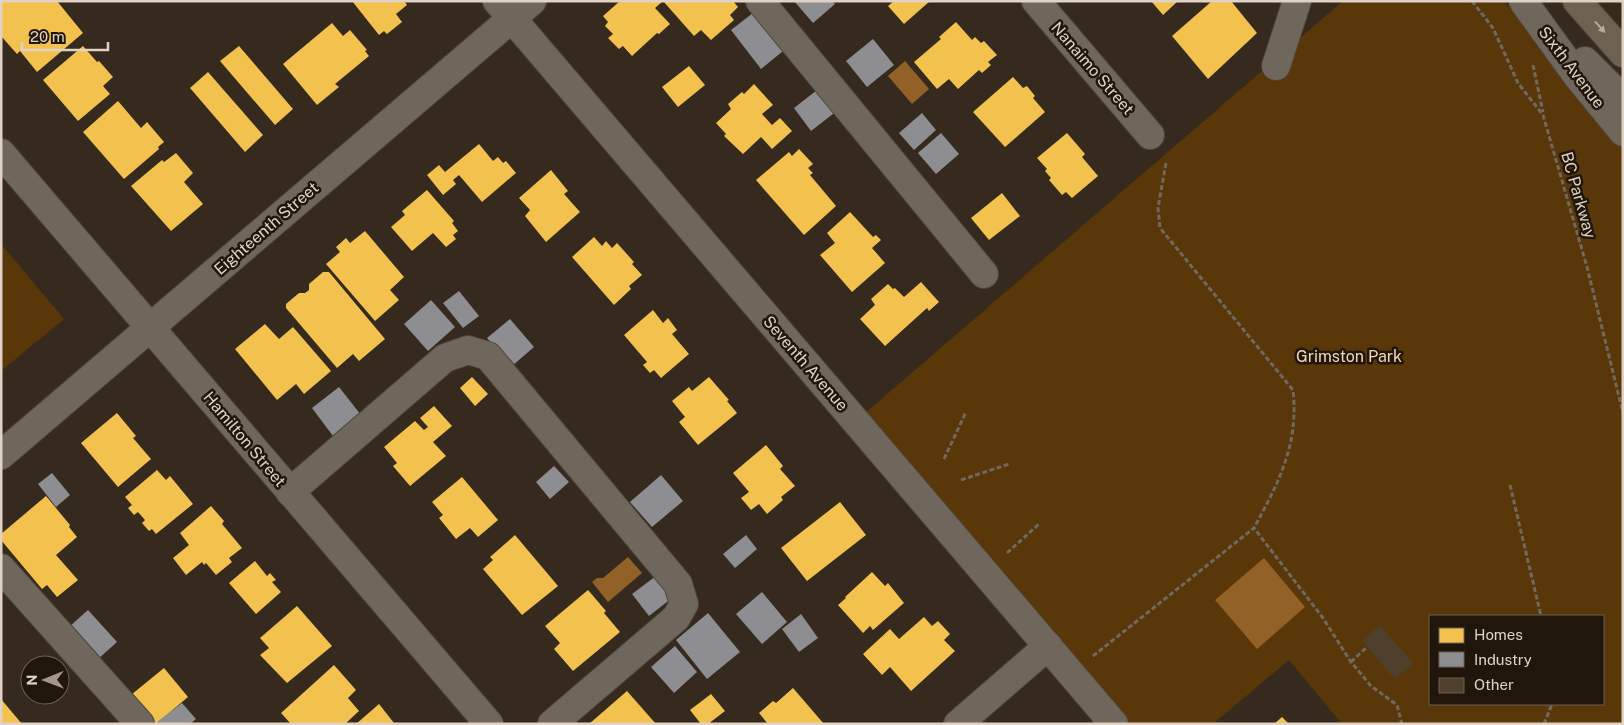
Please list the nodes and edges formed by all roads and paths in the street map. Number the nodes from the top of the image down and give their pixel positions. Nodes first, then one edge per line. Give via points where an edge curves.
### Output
1 (532, 1) edge
2 (760, 1) edge
3 (1036, 1) edge
4 (1297, 1) edge
5 (1472, 1) edge
6 (1524, 1) edge
7 (1576, 1) edge
8 (504, 10) edge
9 (1623, 53) edge
10 (1533, 61) dead end
11 (1276, 66) dead end
12 (1623, 99) edge
13 (1543, 115) junction
14 (1623, 132) edge
15 (1150, 135) dead end
16 (1, 153) edge
17 (1166, 164) dead end
18 (984, 274) dead end
19 (150, 328) junction
20 (966, 412) dead end
21 (1623, 413) edge
22 (1, 455) edge
23 (944, 459) dead end
24 (1009, 464) dead end
25 (961, 480) dead end
26 (1510, 485) dead end
27 (290, 492) junction
28 (1039, 524) dead end
29 (1254, 528) junction
30 (1007, 553) dead end
31 (1, 568) edge
32 (1541, 615) edge
33 (1048, 646) junction
34 (1367, 647) dead end
35 (1089, 658) dead end
36 (1351, 662) junction
37 (1552, 705) edge
38 (140, 724) edge
39 (489, 724) edge
40 (552, 724) edge
41 (958, 724) edge
42 (1114, 724) edge
43 (1402, 724) edge
44 (1544, 724) edge

1 - 8 street, Eighteenth Street
2 - 18 street
3 - 15 street, Nanaimo Street
4 - 11 street
5 - 13 path, BC Parkway via 1493,28 1518,82
6 - 12 street, Sixth Avenue
6 - 14 street, Sixth Avenue via 1578,77
7 -> 9 main road
8 - 19 street, Eighteenth Street
8 - 33 street, Seventh Avenue
10 - 13 path
13 - 21 path, BC Parkway via 1587,267
16 - 19 street, Hamilton Street
17 - 29 path via 1158,208 1160,228 1293,390 1294,427 1285,468
19 - 22 street, Eighteenth Street
19 - 27 street, Hamilton Street
20 - 23 path
24 - 25 path
26 - 32 path
27 - 39 street, Hamilton Street
27 - 40 street via 445,358 468,350 488,356 678,584 684,604 676,618
28 - 30 path
29 - 35 path
29 - 36 path via 1323,618
31 - 38 street
33 - 41 street
33 - 42 street, Seventh Avenue
34 - 36 path
36 - 43 path via 1372,686 1397,705
37 - 44 path

